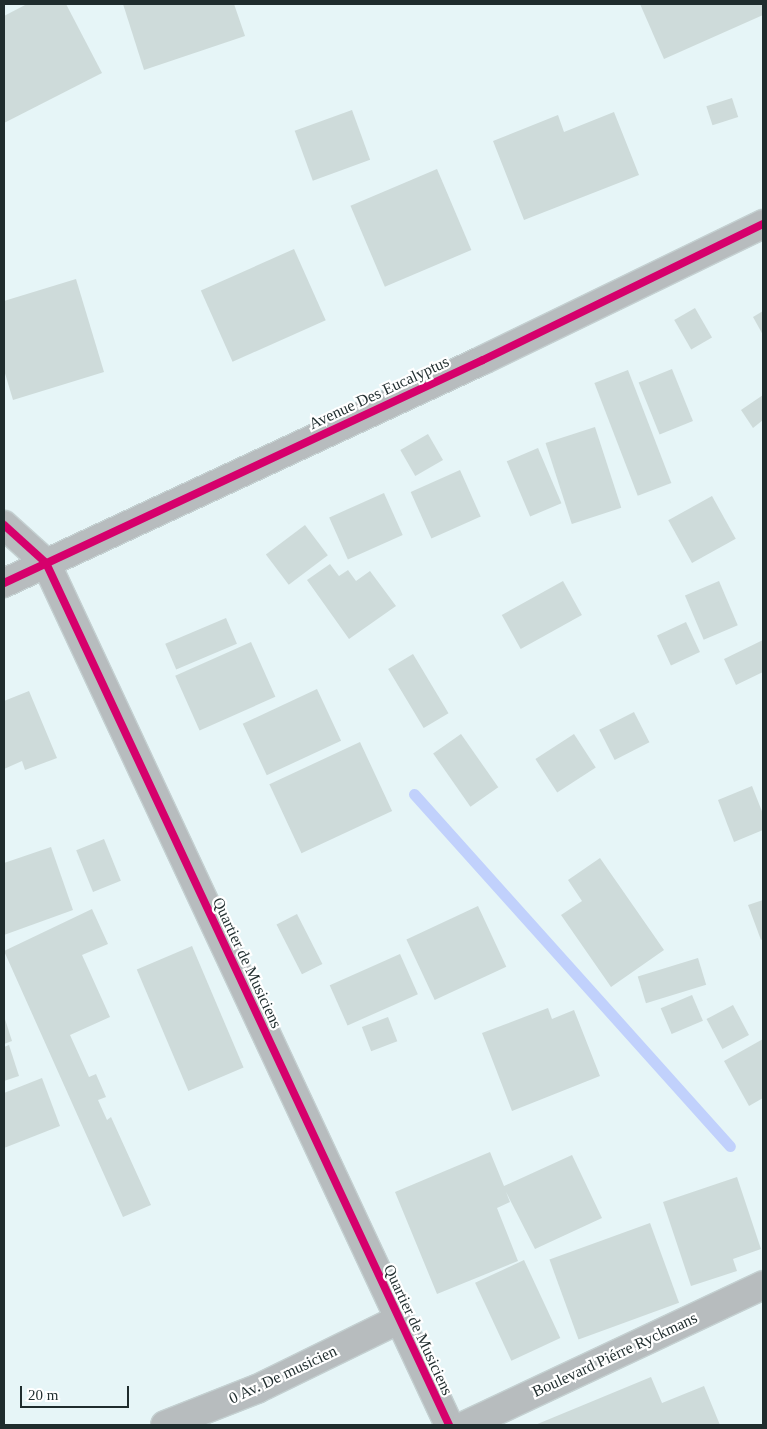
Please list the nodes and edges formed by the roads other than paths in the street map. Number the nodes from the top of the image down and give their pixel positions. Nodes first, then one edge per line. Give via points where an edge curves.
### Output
1 (763, 224) edge
2 (4, 525) edge
3 (46, 564) junction
4 (4, 583) edge
5 (763, 1285) edge
6 (398, 1320) junction
7 (166, 1425) edge
8 (449, 1425) edge
9 (466, 1425) edge

1 - 3 street, Avenue Des Eucalyptus
2 - 3 street, Quartier de Musiciens
3 - 4 street, Avenue Des Eucalyptus
3 - 6 street, Quartier de Musiciens
5 - 9 street, Boulevard Piérre Ryckmans
6 - 7 street, 0 Av. De musicien via 257,1389
6 - 8 street, Quartier de Musiciens

